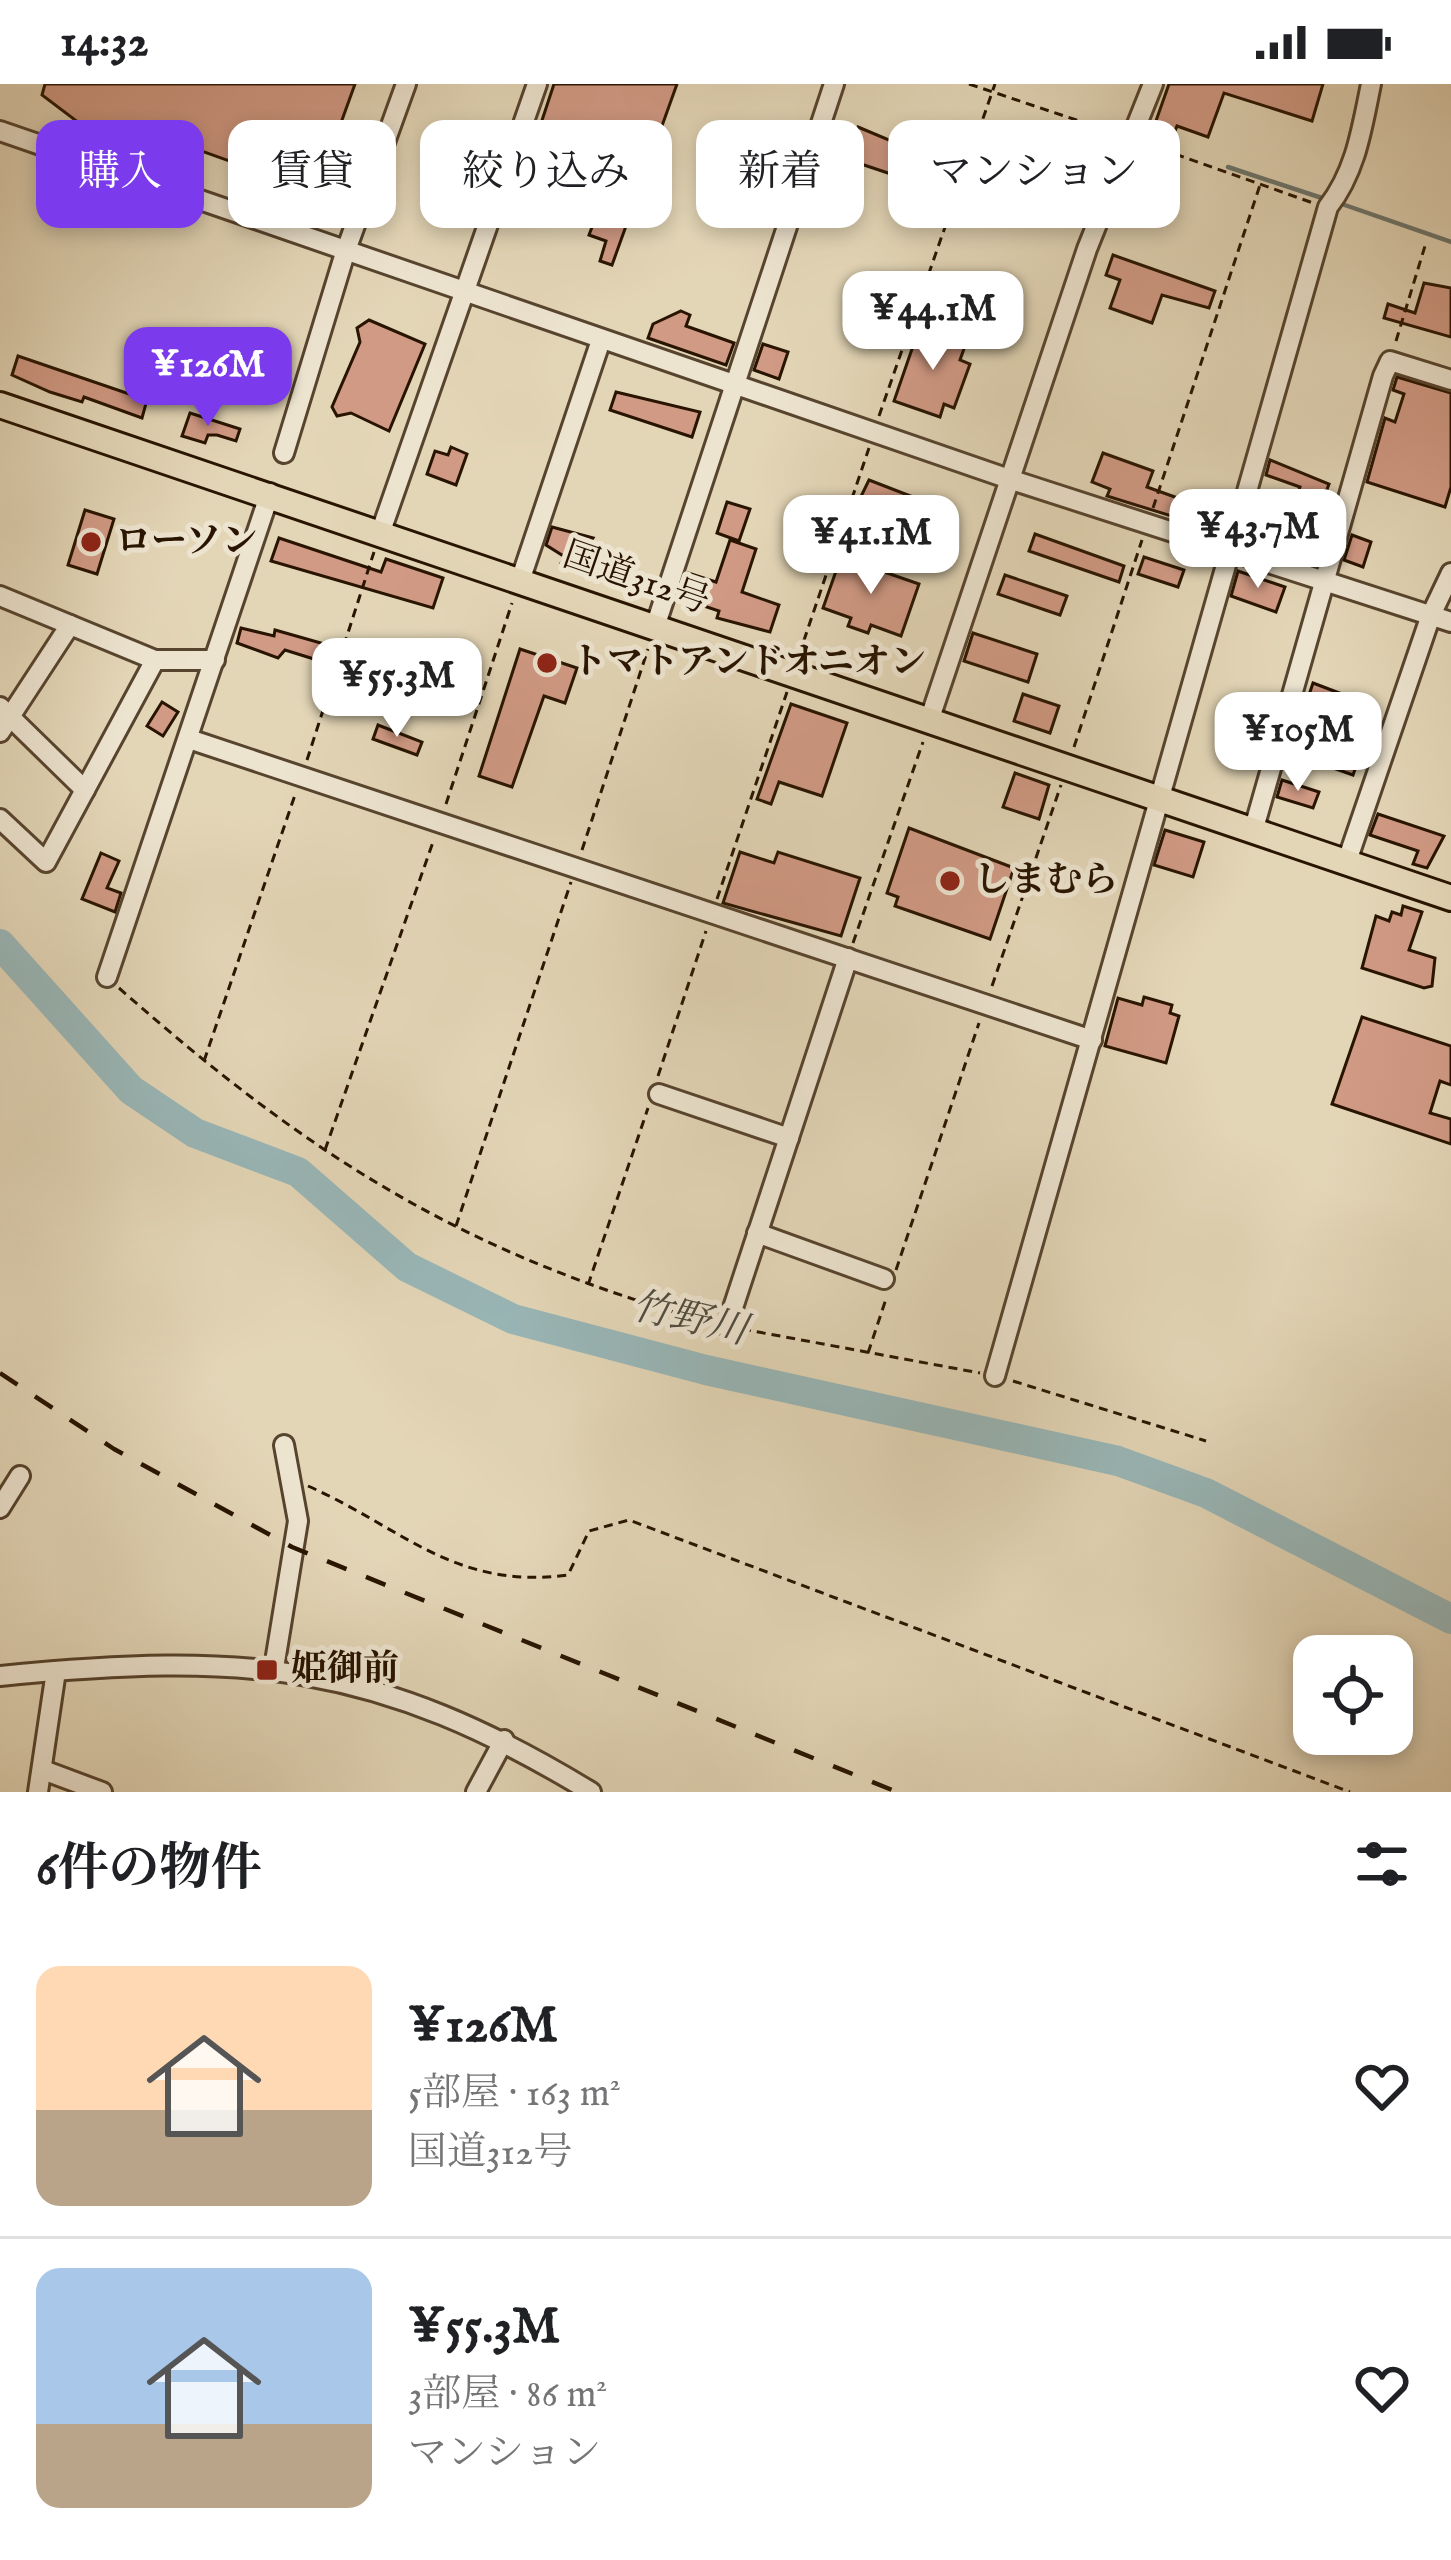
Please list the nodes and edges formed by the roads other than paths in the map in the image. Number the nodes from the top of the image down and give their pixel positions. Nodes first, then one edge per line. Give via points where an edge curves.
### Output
1 (406, 84) edge
2 (538, 84) edge
3 (834, 84) edge
4 (1153, 84) edge
5 (1371, 84) edge
6 (0, 131) edge
7 (345, 254) junction
8 (465, 294) junction
9 (601, 340) junction
10 (1451, 380) edge
11 (736, 386) junction
12 (0, 405) edge
13 (284, 453) dead end
14 (1012, 480) junction
15 (270, 493) junction
16 (381, 531) junction
17 (1232, 549) junction
18 (1451, 573) edge
19 (520, 578) junction
20 (1323, 582) junction
21 (0, 596) edge
22 (1431, 615) junction
23 (1451, 622) edge
24 (656, 624) junction
25 (70, 626) junction
26 (215, 660) junction
27 (155, 661) junction
28 (930, 718) junction
29 (3, 719) edge
30 (189, 739) junction
31 (85, 790) junction
32 (1160, 800) junction
33 (0, 819) edge
34 (1254, 828) junction
35 (1348, 861) junction
36 (1451, 898) edge
37 (848, 958) junction
38 (107, 977) road end
39 (1092, 1040) junction
40 (659, 1094) dead end
41 (789, 1138) junction
42 (757, 1234) junction
43 (884, 1279) dead end
44 (727, 1326) road end
45 (995, 1376) road end
46 (284, 1445) dead end
47 (20, 1476) dead end
48 (0, 1508) edge
49 (274, 1668) junction
50 (56, 1671) junction
51 (0, 1676) edge
52 (504, 1740) junction
53 (43, 1770) junction
54 (38, 1792) edge
55 (102, 1792) edge
56 (476, 1792) edge
57 (591, 1792) edge

1 - 7 street
2 - 8 street
3 - 11 street
4 - 14 street via 1087,249
5 - 17 street
6 - 7 street
7 - 8 street
7 - 13 street
8 - 9 street
8 - 16 street
9 - 11 street
9 - 19 street
10 - 20 street via 1390,361
11 - 14 street
11 - 24 street
12 - 15 highway, 国道312号
14 - 17 street
14 - 28 street
15 - 16 highway, 国道312号
15 - 26 street
16 - 19 highway, 国道312号
17 - 20 street
17 - 32 street
18 - 22 street
19 - 24 highway, 国道312号
20 - 22 street
20 - 34 street
21 - 25 street
22 - 23 street
22 - 35 street
24 - 28 highway, 国道312号
25 - 27 street
25 - 29 street
26 - 27 street
26 - 30 street
27 - 31 street
28 - 32 highway, 国道312号
29 - 31 street
30 - 37 street
30 - 38 street
31 - 33 street via 46,862
32 - 34 highway, 国道312号
32 - 39 street
34 - 35 highway, 国道312号
35 - 36 highway, 国道312号
37 - 39 street
37 - 41 street
39 - 45 street
40 - 41 street
41 - 42 street
42 - 43 street
42 - 44 street
46 - 49 street via 298,1521
47 - 48 street
49 - 50 street via 205,1662
49 - 52 street via 421,1703
50 - 51 street
50 - 53 street
52 - 56 street
52 - 57 street
53 - 54 street
53 - 55 street

